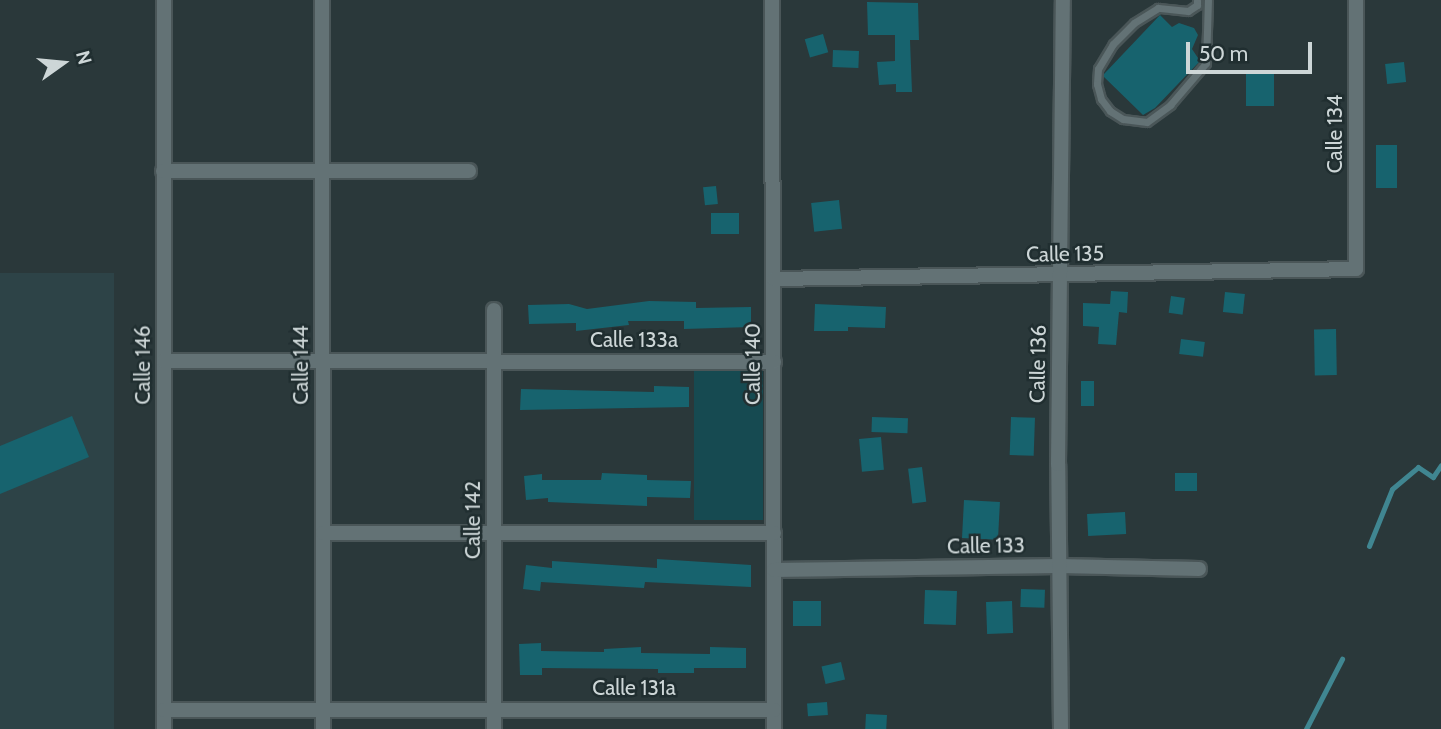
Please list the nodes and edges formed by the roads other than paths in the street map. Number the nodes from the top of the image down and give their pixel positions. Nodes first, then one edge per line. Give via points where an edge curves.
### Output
1 (164, 0) edge
2 (322, 0) edge
3 (772, 0) edge
4 (1063, 0) edge
5 (1197, 0) edge
6 (1208, 0) edge
7 (1356, 0) edge
8 (163, 171) junction
9 (322, 171) junction
10 (469, 172) dead end
11 (1356, 269) joint
12 (1061, 275) junction
13 (774, 279) junction
14 (494, 310) dead end
15 (164, 361) junction
16 (494, 361) junction
17 (323, 362) junction
18 (774, 362) junction
19 (323, 533) junction
20 (494, 533) junction
21 (774, 533) junction
22 (1059, 566) junction
23 (1199, 569) dead end
24 (774, 570) junction
25 (494, 709) junction
26 (164, 710) junction
27 (323, 710) junction
28 (774, 710) junction
29 (164, 729) edge
30 (323, 729) edge
31 (494, 729) edge
32 (774, 729) edge
33 (1061, 729) edge

1 - 8 street, Calle 146
2 - 9 street, Calle 144
3 - 13 street, Calle 140
4 - 12 street, Calle 136
5 - 6 lane via 1188,11 1158,8 1113,44 1098,69 1097,84 1110,111 1130,121 1153,120 1206,63
7 - 11 street, Calle 134
8 - 9 street
8 - 15 street, Calle 146
9 - 10 street
9 - 17 street, Calle 144
11 - 12 street, Calle 135
12 - 13 street, Calle 135
12 - 22 street, Calle 136
13 - 18 street, Calle 140
14 - 16 street, Calle 142
15 - 17 street, Calle 133a
15 - 26 street, Calle 146
16 - 17 street, Calle 133a
16 - 18 street, Calle 133a
16 - 20 street, Calle 142
17 - 19 street, Calle 144
18 - 21 street, Calle 140
19 - 20 street
19 - 27 street, Calle 144
20 - 21 street
20 - 25 street, Calle 142
21 - 24 street, Calle 140
22 - 23 street, Calle 133
22 - 24 street, Calle 133
22 - 33 street, Calle 136
24 - 28 street, Calle 140
25 - 27 street, Calle 131a
25 - 28 street, Calle 131a
25 - 31 street, Calle 142
26 - 27 street, Calle 131a
26 - 29 street, Calle 146
27 - 30 street, Calle 144
28 - 32 street, Calle 140

